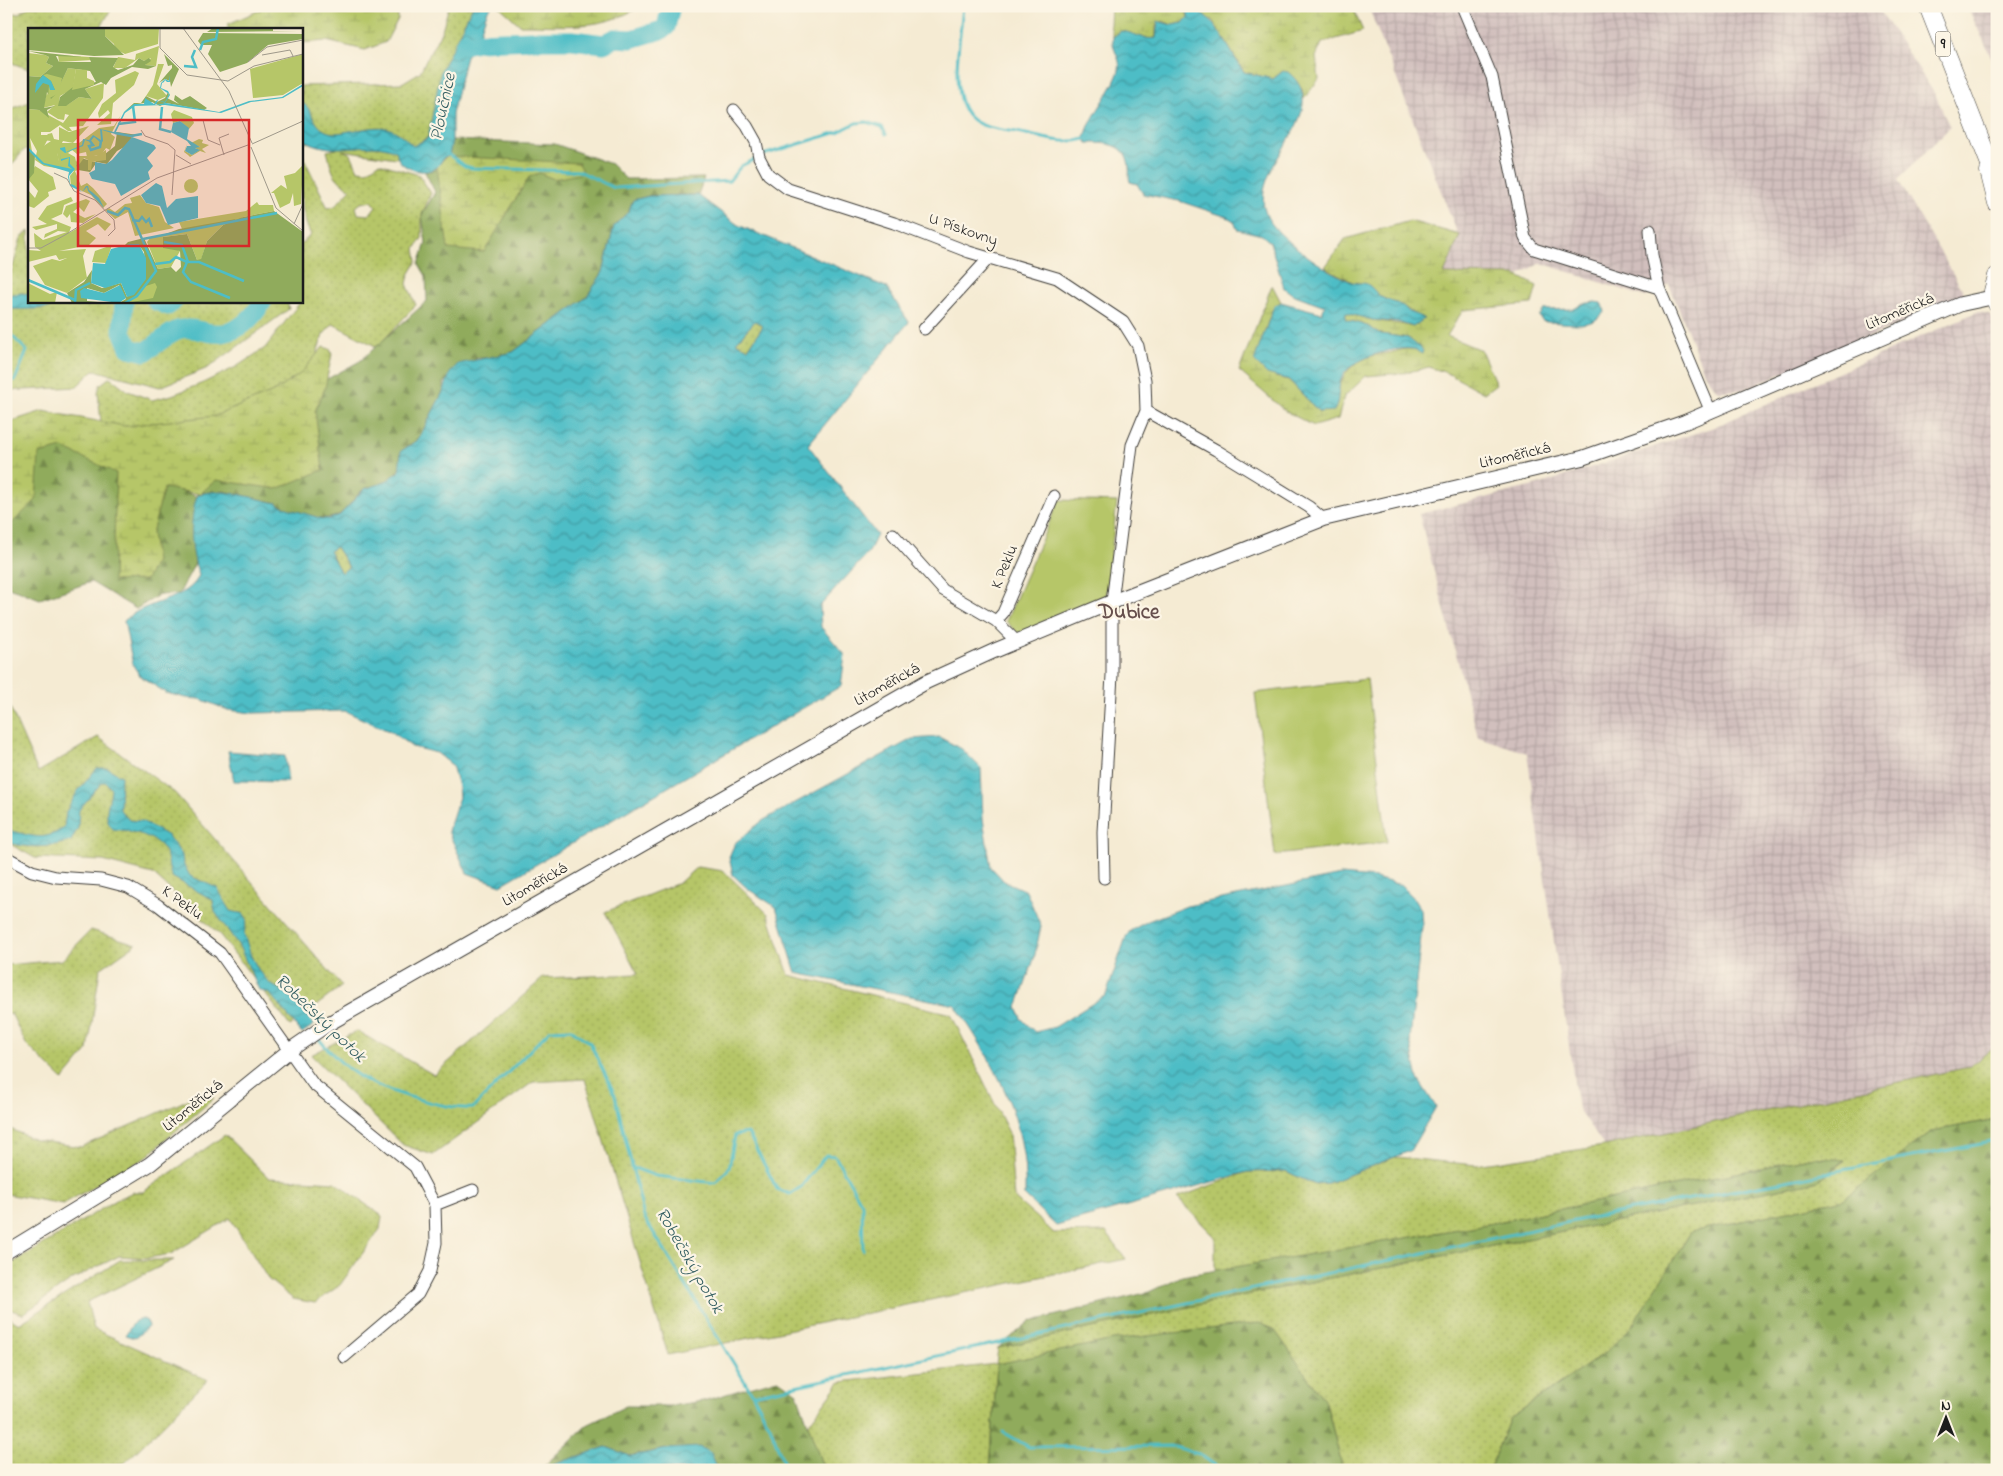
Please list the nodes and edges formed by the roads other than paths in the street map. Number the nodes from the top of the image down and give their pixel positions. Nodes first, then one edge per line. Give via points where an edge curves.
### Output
1 (1462, 6) edge
2 (1928, 6) edge
3 (734, 110) dead end
4 (1986, 159) junction
5 (1997, 178) edge
6 (1997, 182) edge
7 (1997, 203) edge
8 (1650, 230) dead end
9 (989, 258) junction
10 (1997, 276) edge
11 (1659, 288) junction
12 (1995, 300) edge
13 (924, 329) dead end
14 (1146, 411) junction
15 (1711, 412) junction
16 (1054, 496) dead end
17 (1323, 519) junction
18 (893, 534) dead end
19 (1112, 602) junction
20 (996, 621) junction
21 (1017, 642) junction
22 (6, 857) edge
23 (1104, 878) dead end
24 (295, 1046) junction
25 (473, 1190) dead end
26 (435, 1205) junction
27 (6, 1252) edge
28 (344, 1357) dead end

1 - 11 street via 1492,76 1525,238 1534,249
2 - 4 main road, 9
3 - 9 street, U Pískovny via 756,142 768,174 788,189
4 - 5 main road
4 - 6 main road, 9
4 - 7 main road, 9
8 - 11 street
9 - 13 street
9 - 14 street, U Pískovny via 1005,260 1057,278 1123,322 1138,346 1145,380
10 - 12 main road via 1993,286
11 - 15 street
12 - 15 street, Litoměřická via 1961,304
14 - 17 street via 1216,450
14 - 19 street via 1132,445
15 - 17 street, Litoměřická via 1582,458
16 - 20 street, K Peklu via 1003,613
17 - 19 street, Litoměřická
18 - 20 street via 943,590
19 - 21 street, Litoměřická
19 - 23 street
20 - 21 street
21 - 24 street, Litoměřická via 926,682 328,1024
22 - 24 street, K Peklu via 32,871 56,877 101,880 128,887 158,905 220,953
24 - 26 street, K Peklu via 313,1084 415,1167
24 - 27 street, Litoměřická via 150,1164
25 - 26 street
26 - 28 street via 436,1243 430,1271 418,1294

